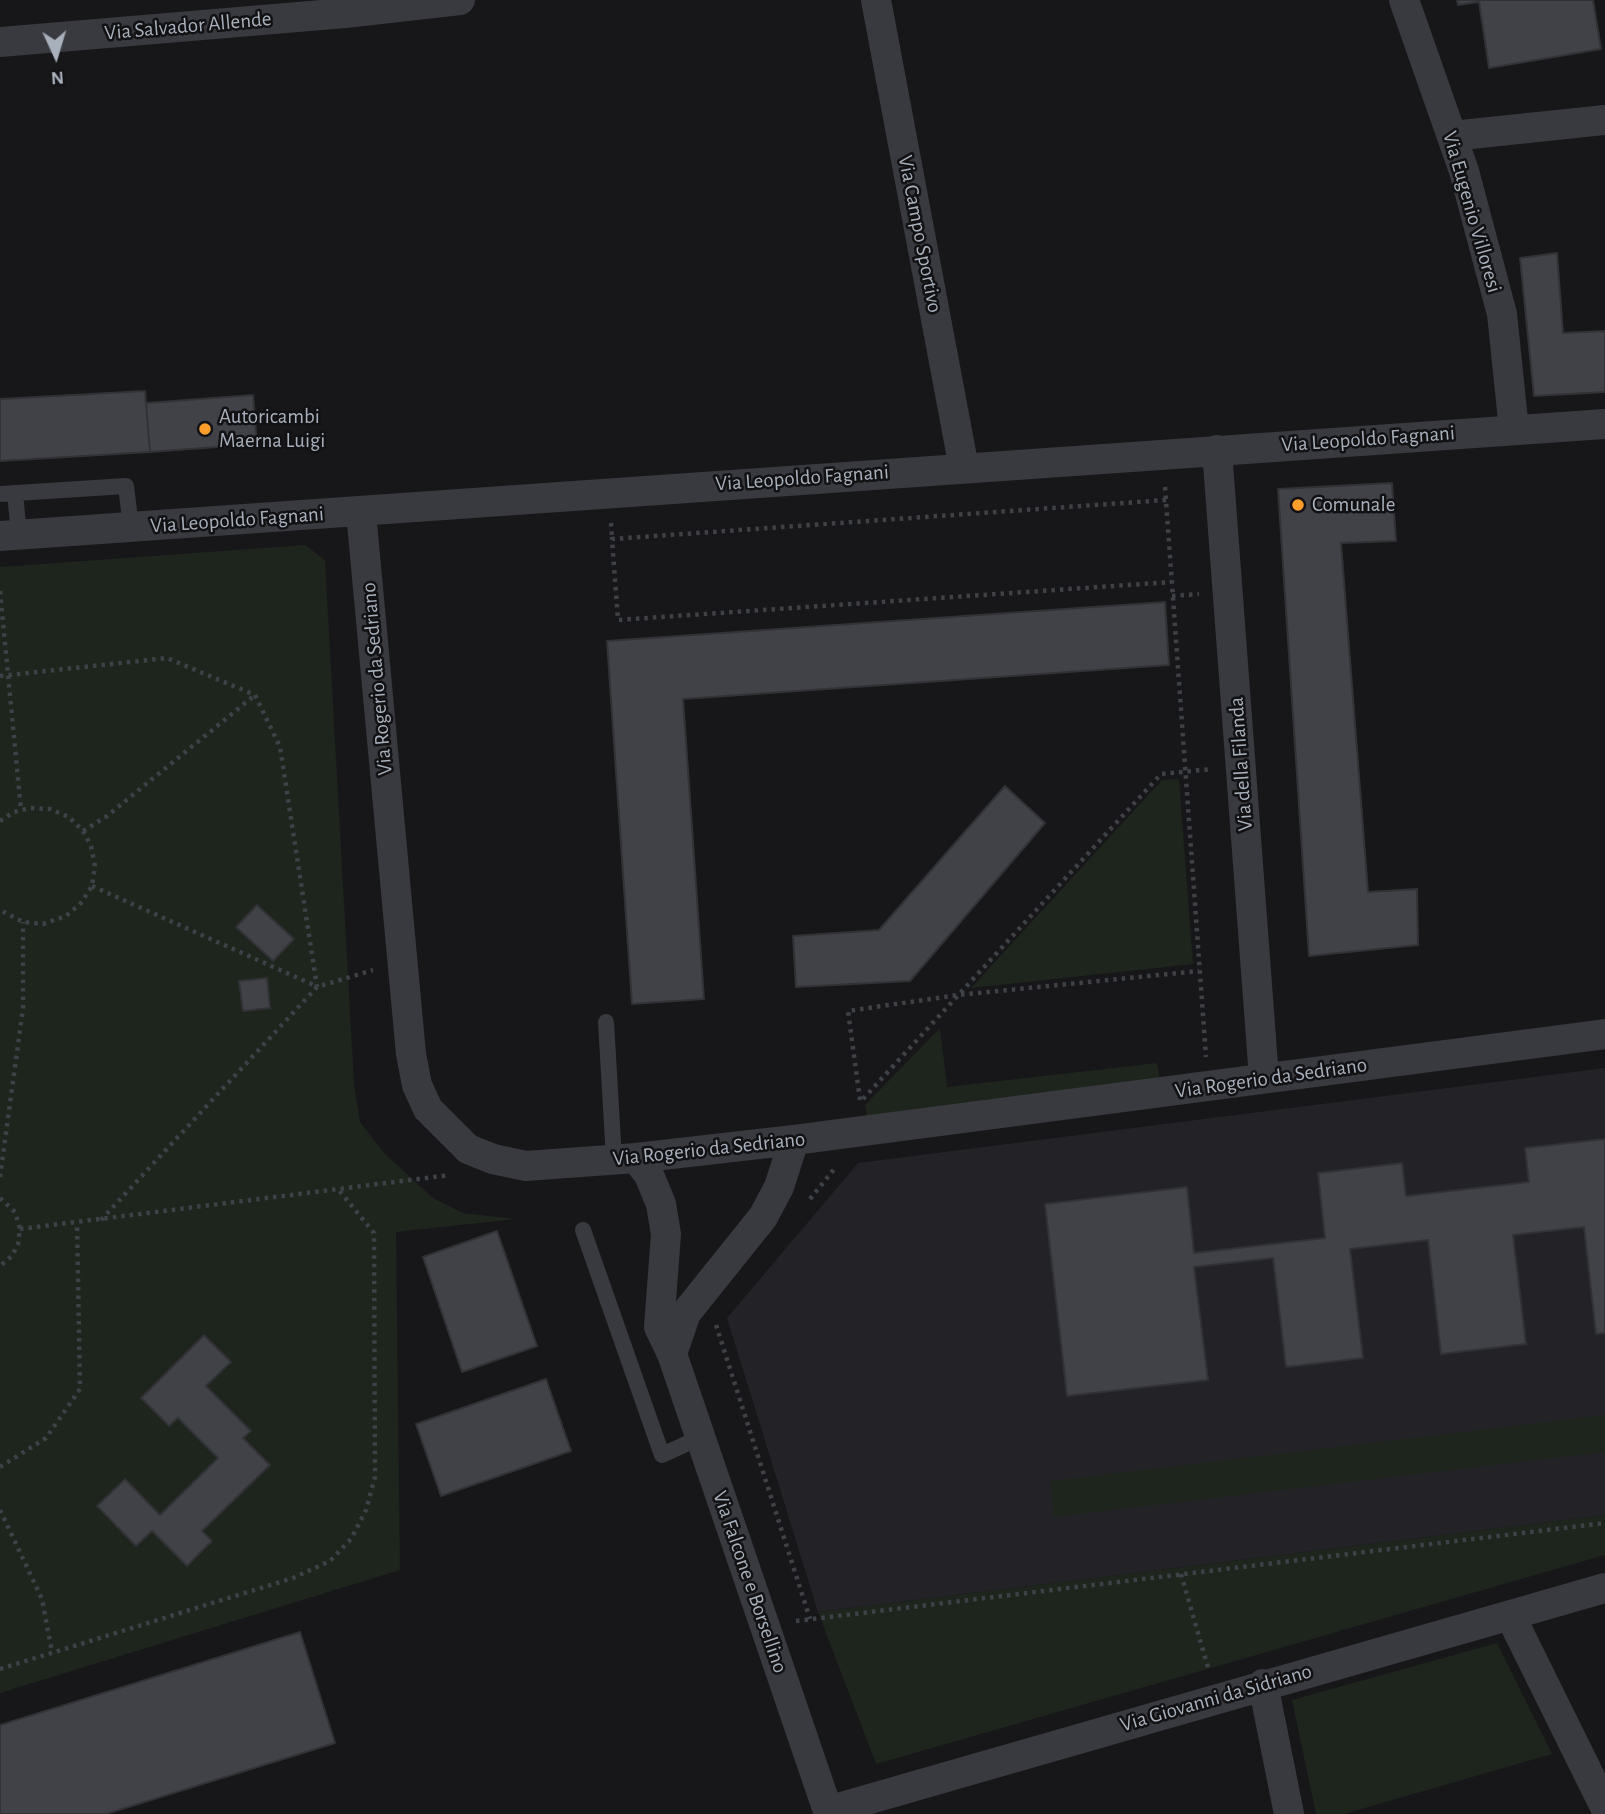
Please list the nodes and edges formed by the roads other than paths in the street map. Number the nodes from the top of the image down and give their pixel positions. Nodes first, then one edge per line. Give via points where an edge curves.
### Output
1 (460, 0) edge
2 (876, 0) edge
3 (1404, 0) edge
4 (0, 42) edge
5 (1605, 120) edge
6 (1452, 136) junction
7 (1605, 424) edge
8 (1514, 430) junction
9 (1217, 450) junction
10 (964, 468) junction
11 (8, 493) edge
12 (361, 512) junction
13 (131, 527) junction
14 (9, 535) edge
15 (606, 1022) dead end
16 (1605, 1034) edge
17 (1264, 1078) junction
18 (794, 1140) junction
19 (625, 1158) junction
20 (583, 1230) dead end
21 (672, 1354) junction
22 (699, 1438) junction
23 (1605, 1588) edge
24 (1510, 1615) junction
25 (1263, 1684) junction
26 (1605, 1807) edge
27 (828, 1812) edge
28 (1289, 1814) edge

1 - 4 street, Via Salvador Allende
2 - 10 street, Via Campo Sportivo
3 - 6 street, Via Eugenio Villoresi
5 - 6 street
6 - 8 street, Via Eugenio Villoresi via 1502,314
7 - 8 street, Via Leopoldo Fagnani
8 - 9 street, Via Leopoldo Fagnani
9 - 10 street, Via Leopoldo Fagnani
9 - 17 street, Via della Filanda
10 - 12 street, Via Leopoldo Fagnani
11 - 13 lane via 127,486
11 - 14 lane
12 - 13 street, Via Leopoldo Fagnani
12 - 19 street, Via Rogerio da Sedriano via 417,1085 428,1109 468,1149 493,1159 526,1166
13 - 14 street, Via Leopoldo Fagnani
15 - 19 lane
16 - 17 street, Via Rogerio da Sedriano
17 - 18 street, Via Rogerio da Sedriano via 862,1116
18 - 19 street, Via Rogerio da Sedriano
18 - 21 street via 779,1187 763,1217 685,1313
19 - 21 street, Via Falcone e Borsellino via 649,1175 664,1224 666,1262 659,1327
20 - 22 lane via 662,1455
21 - 22 street, Via Falcone e Borsellino
22 - 27 street, Via Falcone e Borsellino
23 - 24 street, Via Giovanni da Sidriano
24 - 25 street, Via Giovanni da Sidriano
24 - 26 street
25 - 27 street, Via Giovanni da Sidriano
25 - 28 street

